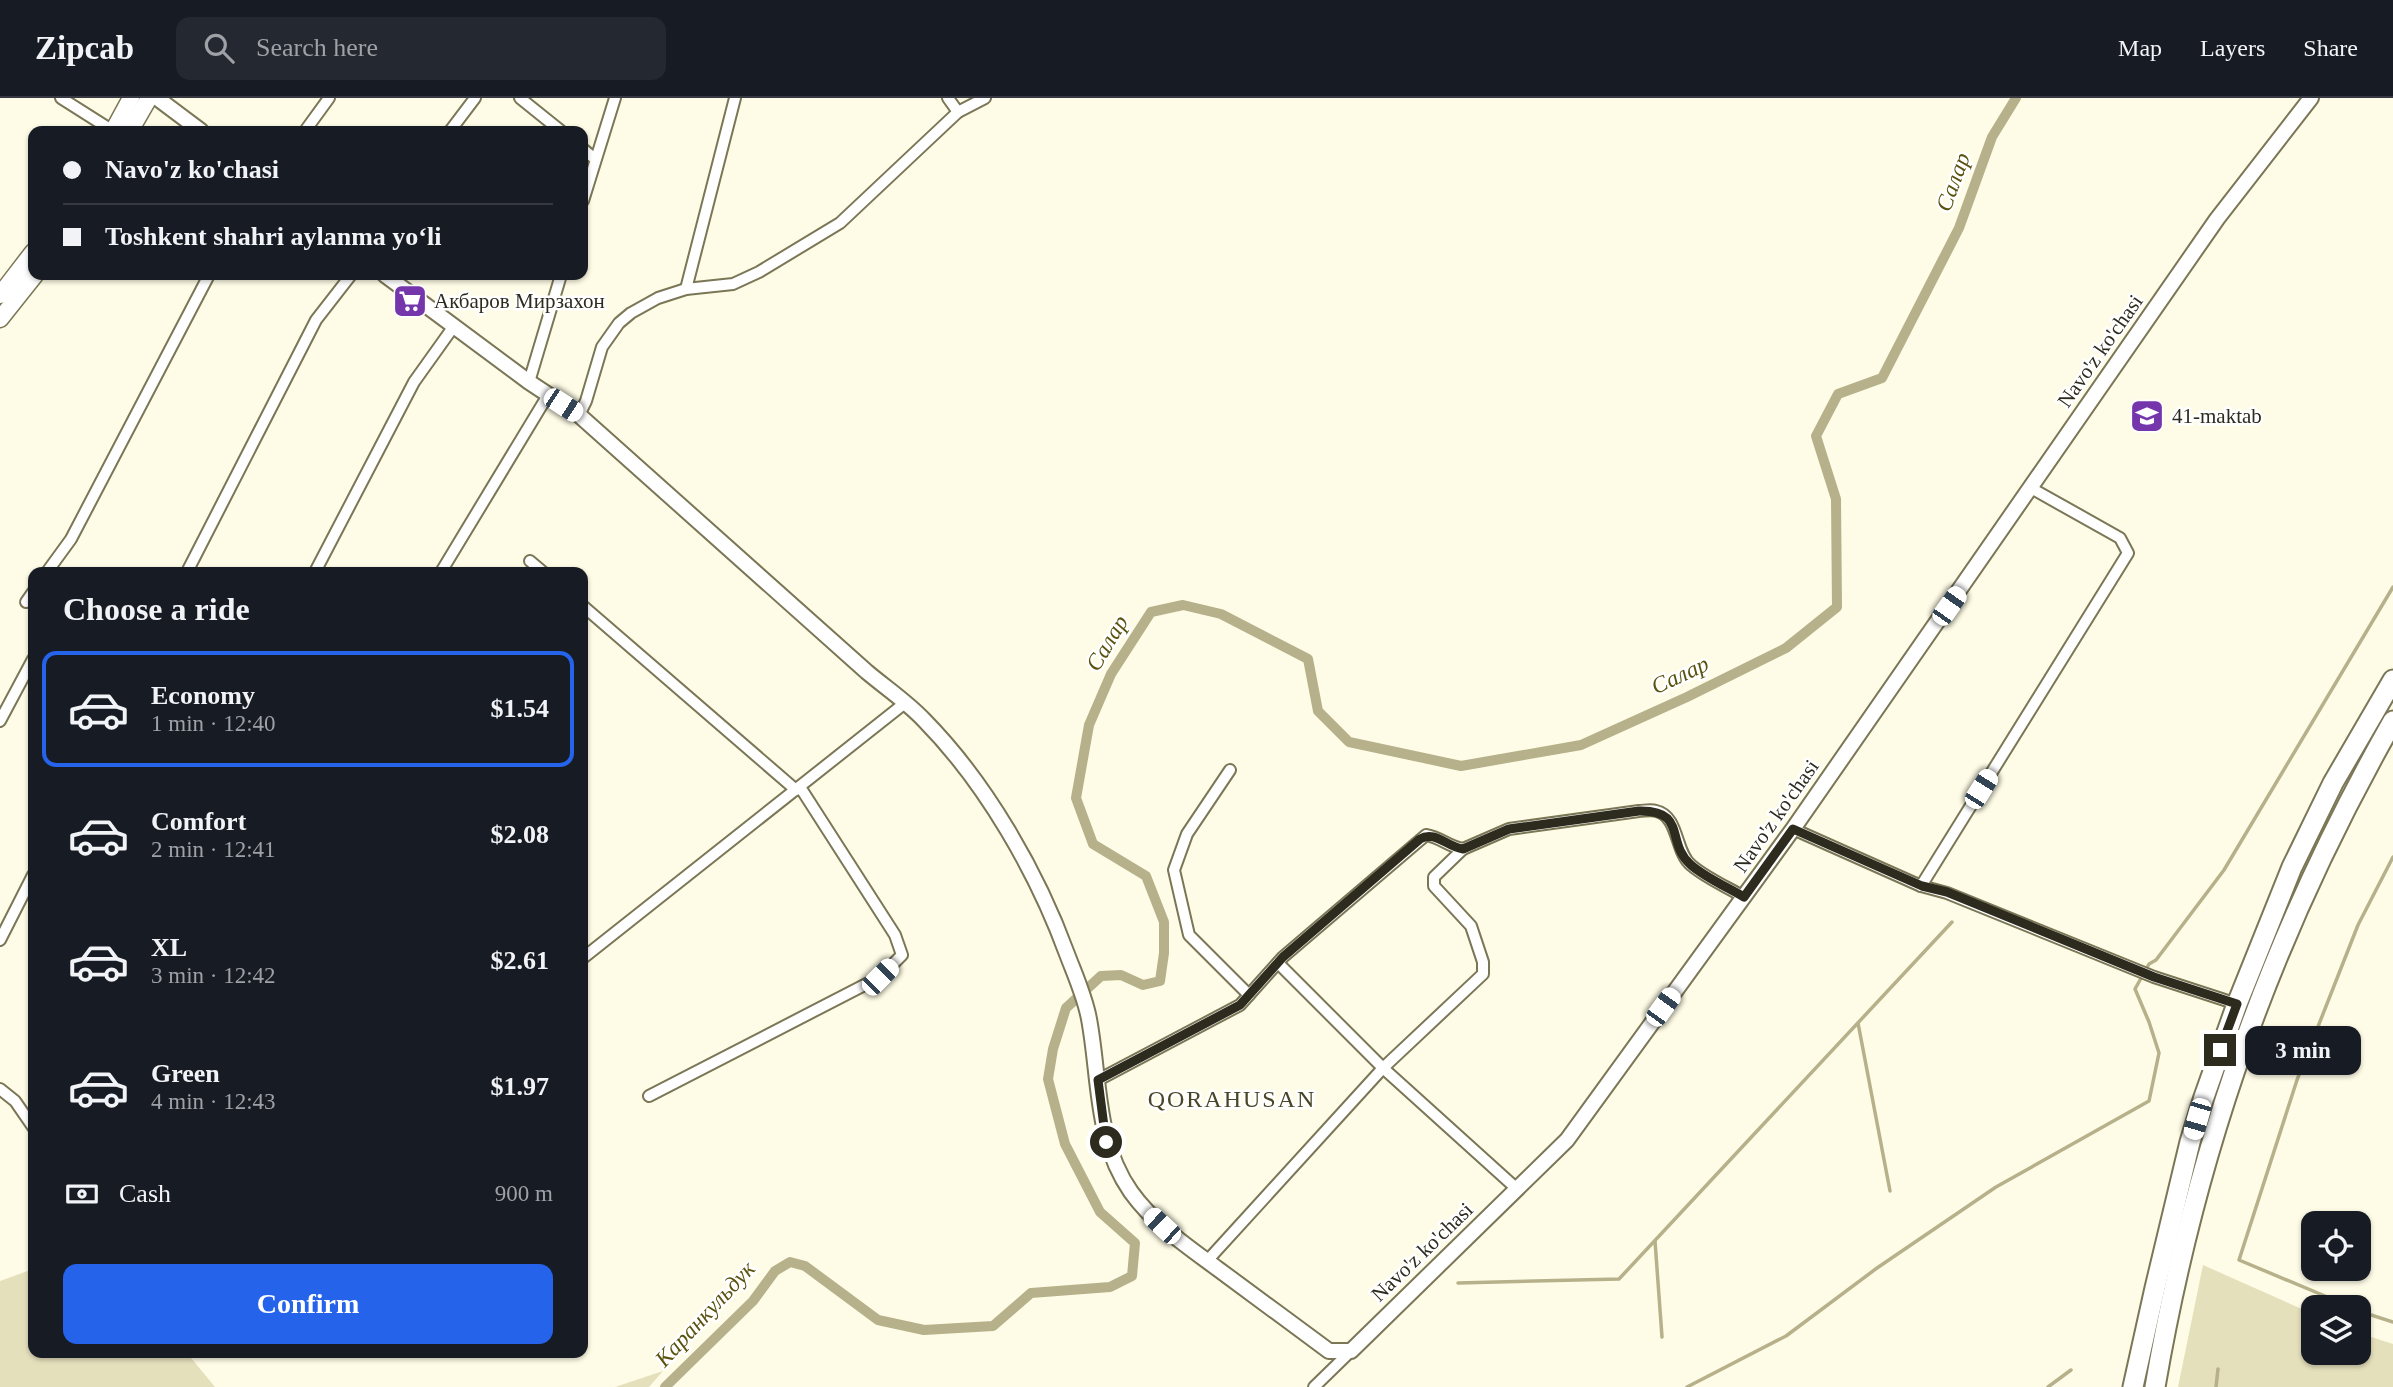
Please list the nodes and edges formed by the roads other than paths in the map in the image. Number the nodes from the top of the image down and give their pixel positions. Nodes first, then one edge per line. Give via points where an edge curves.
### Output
1 (61, 98) edge
2 (131, 98) edge
3 (149, 98) edge
4 (157, 98) edge
5 (329, 98) edge
6 (475, 98) edge
7 (520, 98) edge
8 (615, 98) edge
9 (735, 98) edge
10 (948, 98) edge
11 (985, 98) edge
12 (2311, 98) edge
13 (958, 112) junction
14 (105, 126) edge
15 (116, 126) edge
16 (134, 126) edge
17 (194, 126) edge
18 (309, 126) edge
19 (454, 126) edge
20 (555, 126) edge
21 (588, 153) edge
22 (595, 159) junction
23 (588, 184) edge
24 (28, 259) edge
25 (31, 280) edge
26 (206, 280) edge
27 (347, 280) edge
28 (392, 280) edge
29 (560, 280) edge
30 (686, 289) junction
31 (0, 295) edge
32 (0, 319) edge
33 (454, 326) junction
34 (529, 382) junction
35 (548, 395) junction
36 (579, 415) junction
37 (2031, 488) junction
38 (530, 561) dead end
39 (51, 567) edge
40 (190, 567) edge
41 (318, 567) edge
42 (444, 567) edge
43 (537, 567) edge
44 (28, 599) edge
45 (26, 602) dead end
46 (588, 610) edge
47 (28, 668) edge
48 (2393, 680) edge
49 (905, 703) junction
50 (0, 721) edge
51 (2393, 721) edge
52 (1230, 770) dead end
53 (798, 788) junction
54 (1793, 829) junction
55 (1463, 849) junction
56 (28, 884) edge
57 (1922, 886) junction
58 (1744, 897) junction
59 (0, 940) edge
60 (588, 954) edge
61 (1278, 963) junction
62 (1249, 995) junction
63 (2237, 1004) junction
64 (1383, 1069) junction
65 (1098, 1080) junction
66 (0, 1089) edge
67 (649, 1096) dead end
68 (28, 1120) edge
69 (1517, 1189) junction
70 (1207, 1261) junction
71 (1329, 1351) junction
72 (1351, 1351) junction
73 (1329, 1373) junction
74 (1314, 1387) edge
75 (2133, 1387) edge
76 (2155, 1387) edge

1 - 14 street
2 - 15 main road
3 - 16 main road
4 - 17 street
5 - 18 street
6 - 19 street
7 - 20 street
8 - 22 street
9 - 30 street
10 - 13 street
11 - 13 street
12 - 37 street, Navo'z ko'chasi via 2217,219
13 - 30 street via 840,223 733,284
21 - 22 street
22 - 23 street
24 - 31 main road
25 - 32 main road
26 - 39 street via 71,539
27 - 40 street via 316,320
28 - 33 street
29 - 34 street
30 - 36 street via 651,302 619,323 602,347
33 - 34 street
33 - 41 street via 414,382
34 - 35 street
35 - 36 street
35 - 42 street
36 - 49 street
37 - 54 street, Navo'z ko'chasi
37 - 57 street via 2120,538 2128,553
38 - 43 street
44 - 45 street
46 - 53 street
47 - 50 street
48 - 63 highway via 2333,783 2292,867
49 - 53 street
49 - 65 street via 964,767 1040,889 1089,1016
51 - 76 highway via 2318,861 2238,1055 2196,1196
52 - 62 street via 1187,834 1174,870 1189,935
53 - 60 street
53 - 67 street via 895,935 902,955 880,977
54 - 57 street
54 - 58 street, Navo'z ko'chasi
55 - 58 street via 1509,829 1656,811 1672,825 1684,858 1692,866
55 - 61 street via 1426,835
55 - 64 street via 1434,877 1434,886 1471,926 1483,974
56 - 59 street
57 - 63 street via 1947,892 2154,977
58 - 69 street, Navo'z ko'chasi via 1567,1140
61 - 62 street
61 - 64 street
62 - 65 street via 1240,1005
63 - 75 highway via 2190,1142
64 - 69 street
64 - 70 street
65 - 70 street via 1106,1142 1130,1191 1175,1238
66 - 68 street
69 - 72 street, Navo'z ko'chasi
70 - 71 street
71 - 72 street
71 - 73 street
72 - 73 street
73 - 74 street

